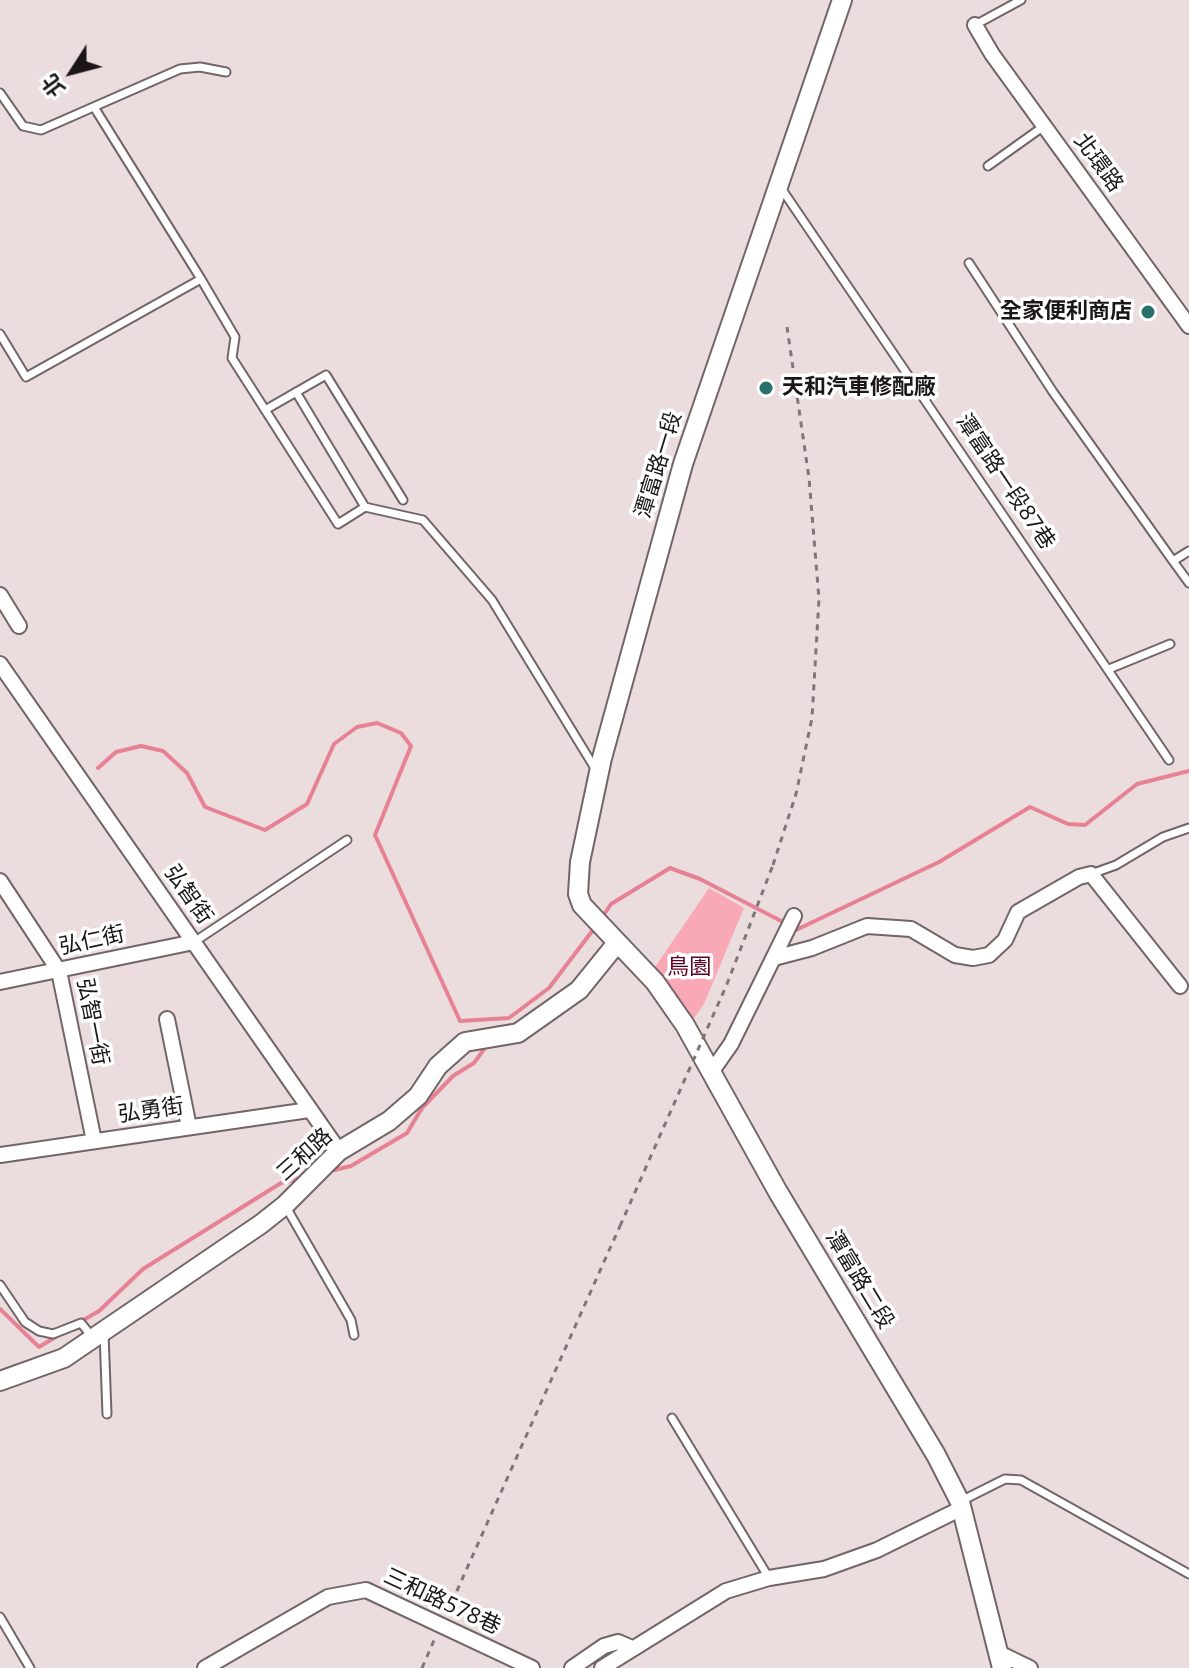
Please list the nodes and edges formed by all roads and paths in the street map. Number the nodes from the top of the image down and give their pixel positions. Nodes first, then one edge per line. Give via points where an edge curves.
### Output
1 (842, 0) edge
2 (1021, 0) edge
3 (975, 25) joint
4 (226, 72) dead end
5 (0, 93) edge
6 (94, 107) junction
7 (1044, 126) junction
8 (988, 166) dead end
9 (781, 188) junction
10 (969, 263) dead end
11 (201, 279) junction
12 (1189, 326) edge
13 (787, 327) dead end
14 (0, 334) edge
15 (296, 392) junction
16 (265, 410) junction
17 (403, 500) dead end
18 (365, 507) junction
19 (1189, 551) edge
20 (1173, 561) junction
21 (1189, 583) edge
22 (0, 595) edge
23 (19, 626) dead end
24 (1170, 644) dead end
25 (0, 664) edge
26 (1109, 669) junction
27 (14, 685) junction
28 (0, 693) edge
29 (1169, 760) dead end
30 (599, 774) junction
31 (1189, 828) edge
32 (347, 840) dead end
33 (1091, 874) junction
34 (0, 881) edge
35 (793, 918) dead end
36 (612, 938) junction
37 (194, 942) junction
38 (777, 951) junction
39 (59, 971) junction
40 (0, 982) edge
41 (1180, 986) dead end
42 (167, 1019) dead end
43 (712, 1071) junction
44 (309, 1110) junction
45 (189, 1127) junction
46 (94, 1141) junction
47 (339, 1151) junction
48 (0, 1155) edge
49 (285, 1205) junction
50 (0, 1285) edge
51 (99, 1335) junction
52 (354, 1335) dead end
53 (0, 1381) edge
54 (107, 1414) dead end
55 (672, 1418) dead end
56 (961, 1505) junction
57 (1189, 1574) edge
58 (769, 1578) junction
59 (0, 1617) edge
60 (441, 1626) junction
61 (632, 1648) junction
62 (1001, 1660) edge
63 (30, 1668) edge
64 (205, 1668) edge
65 (422, 1668) edge
66 (532, 1668) edge
67 (572, 1668) edge
68 (602, 1668) edge
69 (1030, 1668) edge

1 - 9 street, 潭富路一段
2 - 3 lane
3 - 7 street, 北環路
4 - 6 lane via 180,69
5 - 6 lane via 23,126 41,130
6 - 11 lane
7 - 8 lane
7 - 12 street, 北環路
9 - 26 lane, 潭富路一段87巷
9 - 30 street, 潭富路一段 via 683,464
10 - 20 lane
11 - 14 lane via 26,377
11 - 16 lane via 235,337 232,358
13 - 60 path, bridge via 809,478 819,599 812,718 796,794 727,984
15 - 16 lane
15 - 17 lane via 326,375
15 - 18 lane
16 - 18 lane via 338,524
18 - 30 lane via 423,520 492,600
19 - 20 lane
20 - 21 lane
22 - 23 street
24 - 26 lane
25 - 27 street, 弘智街
26 - 29 lane, 潭富路一段87巷
27 - 28 street
27 - 37 street, 弘智街
30 - 36 street, 潭富路一段 via 577,882 582,905
31 - 33 lane
32 - 37 lane
33 - 38 street via 1018,912 1005,940 989,955 955,955 911,929 867,926 812,948
33 - 41 street
34 - 39 street, 弘智一街
35 - 38 street
36 - 43 street, 潭富路二段 via 655,982
36 - 47 street, 三和路 via 579,990 518,1033 465,1042 409,1104
37 - 39 street, 弘仁街
37 - 44 street, 弘智街
38 - 43 street
39 - 40 street, 弘仁街
39 - 46 street, 弘智一街
42 - 45 street
43 - 56 street, 潭富路二段
44 - 45 street, 弘勇街
44 - 47 street, 弘智街
45 - 46 street, 弘勇街
46 - 48 street, 弘勇街
47 - 49 street, 三和路
49 - 51 street, 三和路
49 - 52 lane via 351,1320
50 - 51 lane via 25,1322 39,1331 53,1334 81,1323
51 - 53 street, 三和路 via 64,1358
51 - 54 lane
55 - 58 lane
56 - 57 lane via 1005,1479 1021,1480
56 - 58 street via 877,1550 824,1569
56 - 62 street, 潭富路二段
58 - 61 street via 726,1591
59 - 63 lane
60 - 64 street, 三和路578巷 via 366,1590 351,1591 328,1597
60 - 65 path
60 - 66 street, 三和路578巷
61 - 67 street via 618,1642 604,1646
61 - 68 street
62 - 69 street

